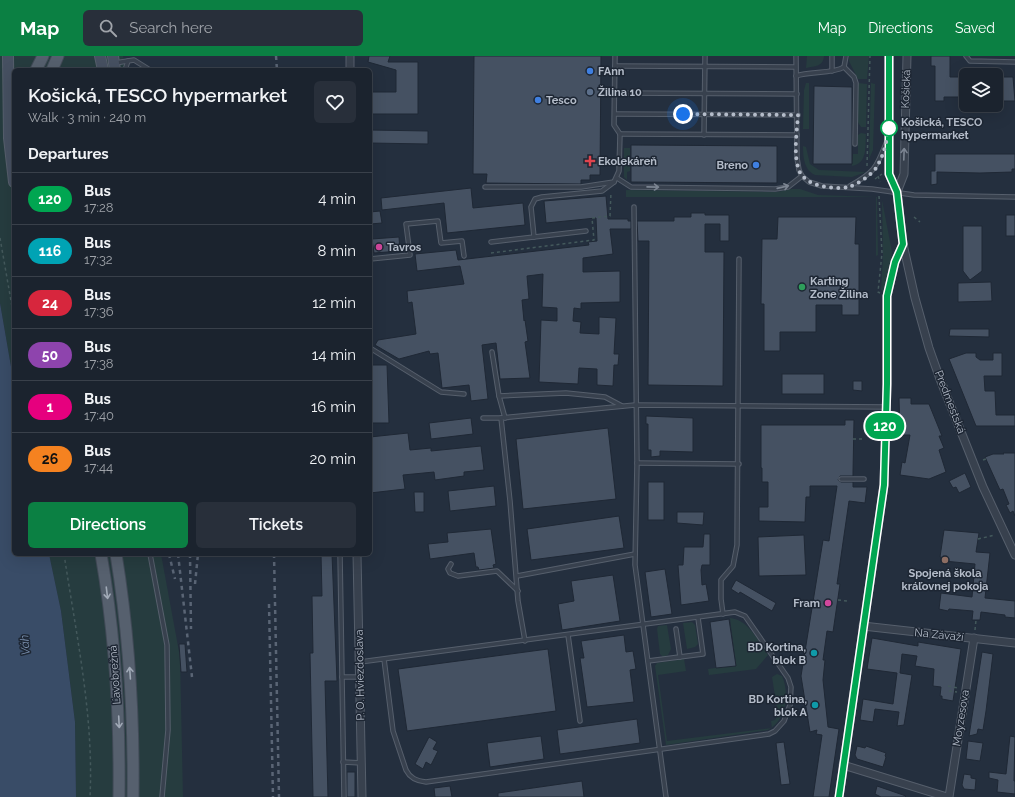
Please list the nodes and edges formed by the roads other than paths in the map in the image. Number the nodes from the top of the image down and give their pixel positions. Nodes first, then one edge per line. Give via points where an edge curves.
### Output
1 (8, 56) edge
2 (43, 56) edge
3 (58, 56) edge
4 (100, 56) edge
5 (350, 56) edge
6 (615, 56) edge
7 (705, 56) edge
8 (796, 56) edge
9 (832, 56) edge
10 (846, 56) edge
11 (889, 56) edge
12 (907, 56) edge
13 (966, 56) edge
14 (128, 61) junction
15 (1015, 62) edge
16 (114, 63) edge
17 (615, 66) junction
18 (705, 67) junction
19 (796, 67) junction
20 (844, 67) junction
21 (37, 68) edge
22 (53, 68) edge
23 (103, 68) edge
24 (126, 68) edge
25 (147, 68) edge
26 (350, 68) edge
27 (832, 71) junction
28 (796, 76) junction
29 (615, 93) junction
30 (705, 94) junction
31 (797, 94) junction
32 (615, 114) junction
33 (704, 114) junction
34 (798, 115) junction
35 (620, 134) junction
36 (704, 135) junction
37 (797, 135) junction
38 (888, 138) junction
39 (855, 144) dead end
40 (12, 164) edge
41 (802, 176) junction
42 (617, 178) junction
43 (614, 182) junction
44 (485, 186) dead end
45 (849, 187) junction
46 (897, 192) junction
47 (1015, 197) edge
48 (634, 207) dead end
49 (586, 231) dead end
50 (534, 237) junction
51 (491, 242) dead end
52 (903, 244) junction
53 (464, 256) dead end
54 (372, 259) edge
55 (739, 259) dead end
56 (372, 349) edge
57 (492, 352) dead end
58 (464, 394) dead end
59 (499, 396) junction
60 (635, 405) junction
61 (739, 405) junction
62 (623, 406) junction
63 (886, 407) junction
64 (483, 418) dead end
65 (503, 418) junction
66 (637, 464) junction
67 (739, 464) junction
68 (842, 479) dead end
69 (864, 479) dead end
70 (635, 554) junction
71 (1015, 555) edge
72 (101, 556) edge
73 (116, 556) edge
74 (150, 556) edge
75 (340, 556) edge
76 (357, 556) edge
77 (451, 564) dead end
78 (517, 576) junction
79 (518, 591) junction
80 (723, 614) junction
81 (698, 618) junction
82 (643, 625) junction
83 (863, 626) junction
84 (676, 629) dead end
85 (568, 635) junction
86 (974, 635) junction
87 (525, 641) junction
88 (1015, 643) edge
89 (680, 657) junction
90 (384, 659) junction
91 (648, 661) junction
92 (360, 662) junction
93 (342, 677) junction
94 (360, 677) junction
95 (580, 721) dead end
96 (659, 750) junction
97 (343, 762) junction
98 (362, 763) junction
99 (843, 765) junction
100 (119, 797) edge
101 (133, 797) edge
102 (162, 797) edge
103 (344, 797) edge
104 (362, 797) edge
105 (666, 797) edge
106 (838, 797) edge
107 (948, 797) edge

1 - 40 main road via 9,138
2 - 21 main road
3 - 22 main road
4 - 23 main road
5 - 26 street
6 - 17 lane
7 - 18 lane
8 - 19 lane
9 - 27 lane
10 - 20 lane
11 - 38 street, Košická
46 -> 12 street, Košická via 904,174
13 - 15 lane via 970,61
14 - 16 lane
14 - 24 lane
14 - 25 lane via 134,60
17 - 18 lane
17 - 29 lane
18 - 19 lane
18 - 30 lane
19 - 28 lane
20 - 27 lane
20 - 39 lane via 856,83
27 - 28 lane
28 - 31 lane
29 - 30 lane
29 - 32 lane
30 - 31 lane
30 - 33 lane
31 - 34 lane
32 - 33 lane
32 - 35 lane via 614,125
33 - 34 lane
33 - 36 lane
34 - 37 lane
35 - 36 lane
35 - 42 lane
36 - 37 lane
37 - 41 lane via 797,158
38 - 45 lane via 877,167 871,174
38 - 46 street, Košická via 889,174
42 -> 41 lane via 631,187 775,189 788,187
41 - 45 lane via 809,182 822,186
42 - 43 lane
43 - 44 lane via 582,187
43 - 50 lane via 602,191 535,199 531,207
45 - 46 lane
46 - 47 lane via 914,195
46 - 52 street, Košická
48 - 60 lane
49 - 50 lane
50 - 51 lane
52 - 63 street via 895,262 887,296
52 - 71 street, Predmestská via 916,304 931,354 984,487
53 - 54 lane via 462,241 441,243 438,221 406,224 410,255
55 - 61 lane
56 - 58 lane via 441,392
57 - 59 lane
59 - 62 lane via 566,393 605,397
59 - 65 lane
60 - 61 lane
60 - 62 lane
60 - 66 lane
61 - 63 lane
61 - 67 lane
62 - 65 lane
63 - 83 street via 882,498
64 - 65 lane
65 - 78 lane
66 - 67 lane
66 - 70 lane
67 - 80 lane via 737,545 733,566 721,580
68 - 69 lane
70 - 78 lane
70 - 82 lane
72 -> 100 main road, Ľavobrežná via 117,688
101 -> 73 main road, Ľavobrežná via 128,651
74 - 102 lane via 167,644 168,730
75 - 93 lane
76 - 92 street, P. O. Hviezdoslava
77 - 79 lane via 448,569 450,573 458,576 497,571
78 - 79 lane
79 - 87 lane
80 - 81 lane
80 - 96 lane via 735,612 745,616 788,678 791,695 784,721 769,734
81 - 82 lane
81 - 89 lane via 702,654
82 - 85 lane
82 - 91 lane
83 - 86 street, Na Závaží
83 - 99 street
84 - 89 lane
85 - 87 lane
85 - 95 lane
86 - 88 street, Na Závaží
86 - 107 street, Moyzesova
87 - 90 lane
89 - 91 lane
90 - 92 lane
90 - 96 lane via 393,731 409,775 420,781
91 - 96 lane
92 - 94 street, P. O. Hviezdoslava
93 - 94 lane
93 - 97 lane
94 - 98 street, P. O. Hviezdoslava
96 - 105 lane
97 - 98 lane
97 - 103 lane
98 - 104 street, P. O. Hviezdoslava
99 - 106 street
99 - 107 street

